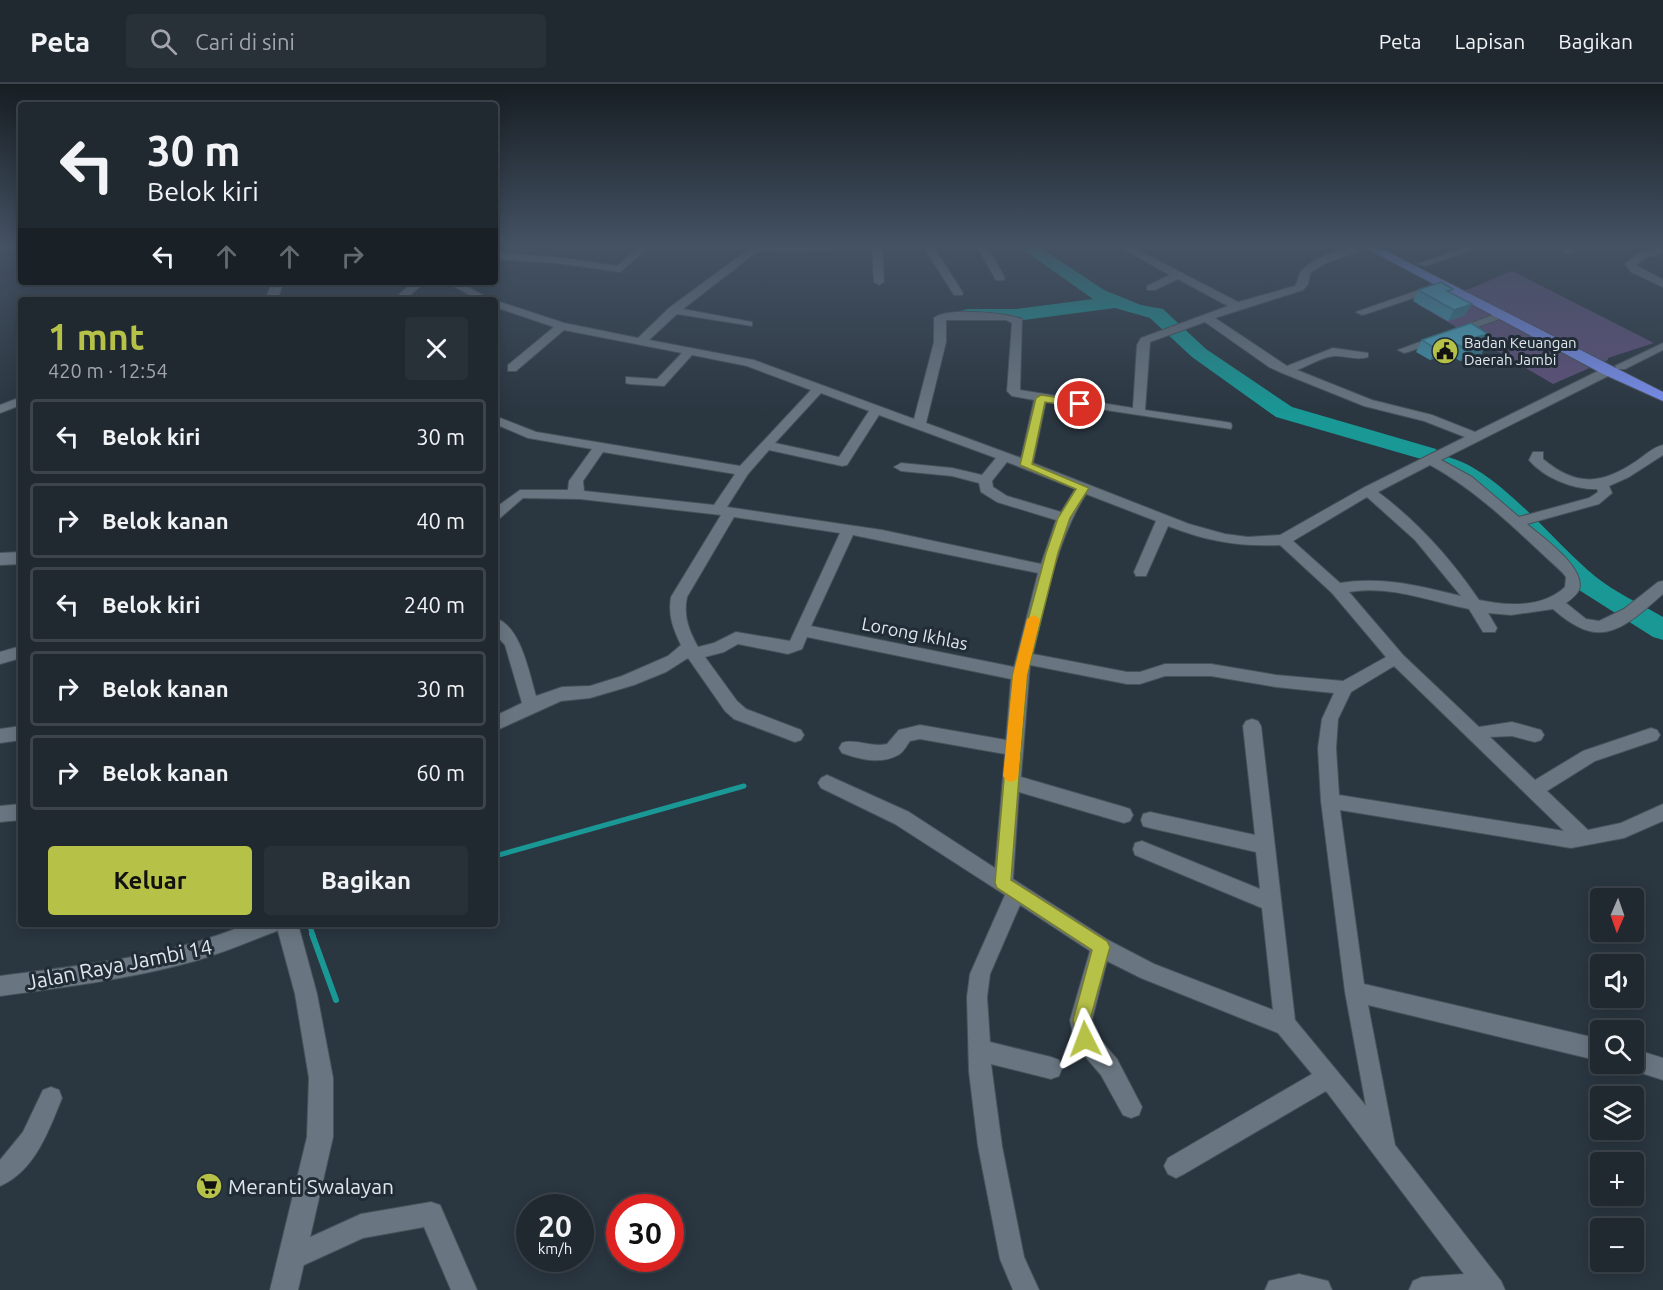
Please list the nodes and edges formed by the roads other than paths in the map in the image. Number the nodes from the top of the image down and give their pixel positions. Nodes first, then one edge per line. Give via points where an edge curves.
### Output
1 (683, 302) edge
2 (1230, 302) edge
3 (1250, 302) edge
4 (1391, 302) edge
5 (1476, 302) edge
6 (1488, 302) edge
7 (498, 304) edge
8 (1237, 306) junction
9 (1500, 309) junction
10 (673, 310) junction
11 (1362, 312) dead end
12 (1207, 318) junction
13 (748, 324) dead end
14 (562, 326) junction
15 (640, 342) junction
16 (1663, 346) edge
17 (1404, 350) dead end
18 (689, 352) junction
19 (1364, 355) dead end
20 (1621, 366) junction
21 (512, 368) dead end
22 (1286, 370) junction
23 (1608, 370) junction
24 (630, 380) dead end
25 (1663, 386) edge
26 (818, 389) junction
27 (1663, 397) edge
28 (1041, 398) junction
29 (18, 402) edge
30 (0, 409) edge
31 (876, 410) junction
32 (1139, 413) junction
33 (498, 421) edge
34 (919, 425) junction
35 (1226, 426) dead end
36 (1476, 437) junction
37 (765, 445) junction
38 (600, 447) junction
39 (1663, 449) edge
40 (1538, 455) dead end
41 (1004, 457) junction
42 (1431, 460) junction
43 (1026, 465) junction
44 (901, 467) dead end
45 (743, 471) junction
46 (985, 480) junction
47 (1602, 484) junction
48 (1083, 488) junction
49 (1368, 491) junction
50 (580, 495) junction
51 (724, 511) junction
52 (498, 512) edge
53 (1064, 518) junction
54 (1164, 519) junction
55 (1522, 521) junction
56 (848, 530) junction
57 (1283, 540) junction
58 (18, 558) edge
59 (0, 559) edge
60 (1047, 570) junction
61 (1141, 572) dead end
62 (1663, 586) edge
63 (1337, 589) junction
64 (1555, 603) junction
65 (1476, 605) junction
66 (498, 627) edge
67 (1489, 628) dead end
68 (803, 630) junction
69 (691, 650) junction
70 (18, 653) edge
71 (0, 658) edge
72 (1397, 659) junction
73 (1022, 666) junction
74 (1345, 688) junction
75 (531, 706) junction
76 (498, 722) edge
77 (1252, 726) dead end
78 (18, 733) edge
79 (795, 735) dead end
80 (1474, 735) junction
81 (1535, 735) dead end
82 (1650, 735) dead end
83 (0, 736) edge
84 (848, 748) dead end
85 (1014, 748) junction
86 (1010, 782) junction
87 (827, 783) dead end
88 (1533, 790) junction
89 (1330, 801) junction
90 (18, 812) edge
91 (1663, 812) edge
92 (0, 814) edge
93 (1124, 815) dead end
94 (1150, 820) dead end
95 (1585, 839) junction
96 (1264, 845) junction
97 (1142, 849) dead end
98 (1009, 887) junction
99 (1270, 902) junction
100 (263, 927) edge
101 (288, 927) edge
102 (1101, 947) junction
103 (0, 986) edge
104 (1355, 992) junction
105 (1285, 1025) junction
106 (1590, 1048) edge
107 (979, 1050) junction
108 (1644, 1063) edge
109 (1051, 1068) dead end
110 (1663, 1069) edge
111 (1329, 1077) junction
112 (51, 1098) dead end
113 (1131, 1107) dead end
114 (1385, 1148) junction
115 (1176, 1166) dead end
116 (0, 1174) edge
117 (292, 1258) junction
118 (1490, 1287) edge
119 (284, 1290) edge
120 (464, 1290) edge
121 (1026, 1290) edge
122 (1278, 1290) edge
123 (1319, 1290) edge
124 (1422, 1290) edge

1 - 10 street
2 - 8 street
3 - 8 street
4 - 11 street
5 - 9 highway
6 - 9 highway
7 - 14 street
8 - 12 street
9 - 17 street
9 - 20 highway
9 - 23 highway
10 - 13 street
10 - 15 street
12 - 22 street
12 - 32 street via 1143,342
14 - 15 street
14 - 21 street
15 - 18 street
16 - 20 street
18 - 24 street via 660,383
18 - 26 street via 750,363
19 - 22 street via 1336,352
20 - 25 highway
22 - 36 street via 1343,395 1428,418
23 - 27 highway
23 - 36 street
26 - 31 street
26 - 37 street
28 - 32 street
28 - 34 street via 1013,391 1016,319 944,316 940,318 940,342
28 - 43 street
29 - 30 street
31 - 34 street
31 - 37 street via 842,462
32 - 35 street
33 - 38 street via 533,435
34 - 41 street
36 - 42 street
37 - 45 street
38 - 45 street
38 - 50 street via 576,481 575,491
39 - 47 street
40 - 47 street via 1536,460 1544,468 1559,476
41 - 43 street
41 - 46 street
42 - 49 street
42 - 55 street via 1467,480
43 - 48 street
44 - 46 street
45 - 51 street
46 - 53 street via 991,494
47 - 55 street via 1605,493 1594,501
48 - 53 street
48 - 54 street
49 - 57 street
49 - 65 street via 1438,555
50 - 51 street
50 - 52 street via 520,494
51 - 56 street
51 - 69 street via 676,604 676,614
53 - 60 street
54 - 57 street via 1225,539
54 - 61 street
55 - 64 street via 1571,573 1572,589
56 - 60 street
56 - 68 street
57 - 63 street
58 - 59 street
60 - 73 street
62 - 64 street via 1622,618 1598,627 1590,627
63 - 65 street via 1369,585
63 - 72 street
64 - 65 street via 1523,610
65 - 67 street
66 - 75 street via 512,643
68 - 69 street via 792,648 736,638 718,648
68 - 73 street, Lorong Ikhlas
69 - 75 street via 629,681 586,693 561,694
69 - 79 street via 740,714
70 - 71 street
72 - 74 street
72 - 80 street
73 - 74 street, Lorong Ikhlas via 1127,678 1165,670 1211,670
73 - 85 street
74 - 89 street via 1330,719
75 - 76 street
77 - 96 street
78 - 83 street
80 - 81 street via 1510,728
80 - 88 street
82 - 88 street via 1590,756
84 - 85 street via 881,753 893,750 905,735 920,732
85 - 86 street
86 - 93 street
86 - 98 street
87 - 98 street via 902,818
88 - 95 street
89 - 95 street
89 - 104 street
90 - 92 street
91 - 95 street via 1624,830
94 - 96 street
96 - 99 street
97 - 99 street
98 - 102 street
98 - 107 street via 980,974 976,998
99 - 105 street
100 - 103 street, Jalan Raya Jambi 14 via 223,943 165,958
101 - 117 street via 306,994 321,1078 320,1137
102 - 105 street via 1148,971
102 - 113 street via 1081,1020 1085,1039 1109,1067
104 - 106 street
104 - 114 street
105 - 111 street
107 - 109 street
107 - 121 street via 990,1146 1012,1259
108 - 110 street
111 - 114 street
111 - 115 street
112 - 116 street via 24,1151 11,1168
114 - 118 street
117 - 119 street
117 - 120 street via 361,1226 431,1214
118 - 124 street
122 - 123 street

